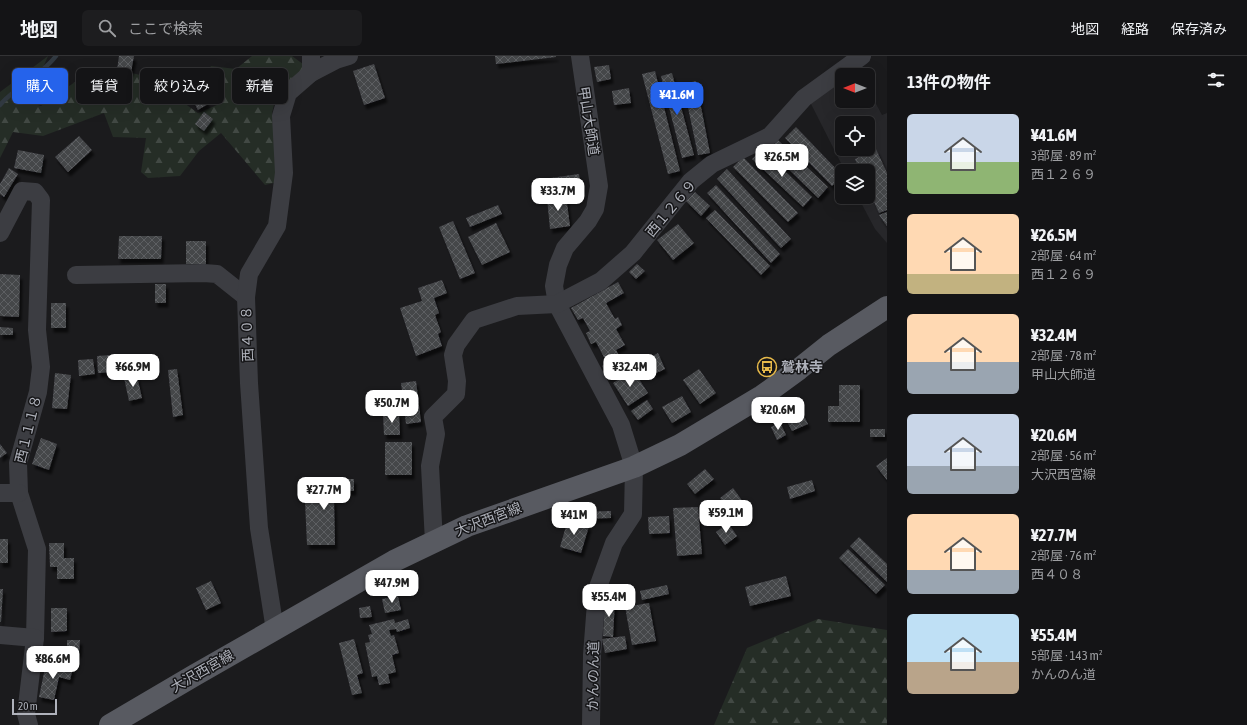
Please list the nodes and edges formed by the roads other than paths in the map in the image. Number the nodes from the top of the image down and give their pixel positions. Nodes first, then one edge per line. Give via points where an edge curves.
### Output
1 (348, 56) edge
2 (580, 56) edge
3 (862, 56) edge
4 (311, 65) edge
5 (0, 233) edge
6 (76, 275) dead end
7 (246, 297) junction
8 (557, 304) junction
9 (887, 308) edge
10 (634, 467) junction
11 (0, 493) edge
12 (19, 493) junction
13 (434, 542) junction
14 (275, 630) junction
15 (0, 635) edge
16 (35, 638) junction
17 (590, 724) edge
18 (29, 725) edge
19 (110, 725) edge

1 - 4 street, 西４０８
2 - 8 street, 甲山大師道 via 599,186 595,209 588,222 565,248 558,265 554,286
3 - 8 street, 西１２６９ via 804,98 770,136 712,164 691,181 634,253 600,281
4 - 7 street, 西４０８ via 288,93 281,116 284,173 277,226 249,274
5 - 12 street, 西１１１８ via 22,191 35,192 41,200 37,330 41,367 38,392 18,463
6 - 7 street via 210,273 217,274
7 - 14 street, 西４０８ via 259,528
8 - 10 street, 甲山大師道 via 621,426
8 - 13 street via 516,306 474,320 456,345 453,355 456,394 433,417 436,434 430,466
9 - 10 main road, 大沢西宮線 via 829,345 762,396 680,445
10 - 13 main road, 大沢西宮線 via 468,526
10 - 17 street, かんのん道 via 633,514 614,543 597,590
11 - 12 street
12 - 16 street, 西１１１８ via 37,549
13 - 14 main road, 大沢西宮線 via 394,561
14 - 19 main road, 大沢西宮線
15 - 16 street
16 - 18 street, 西１１１８ via 26,714

